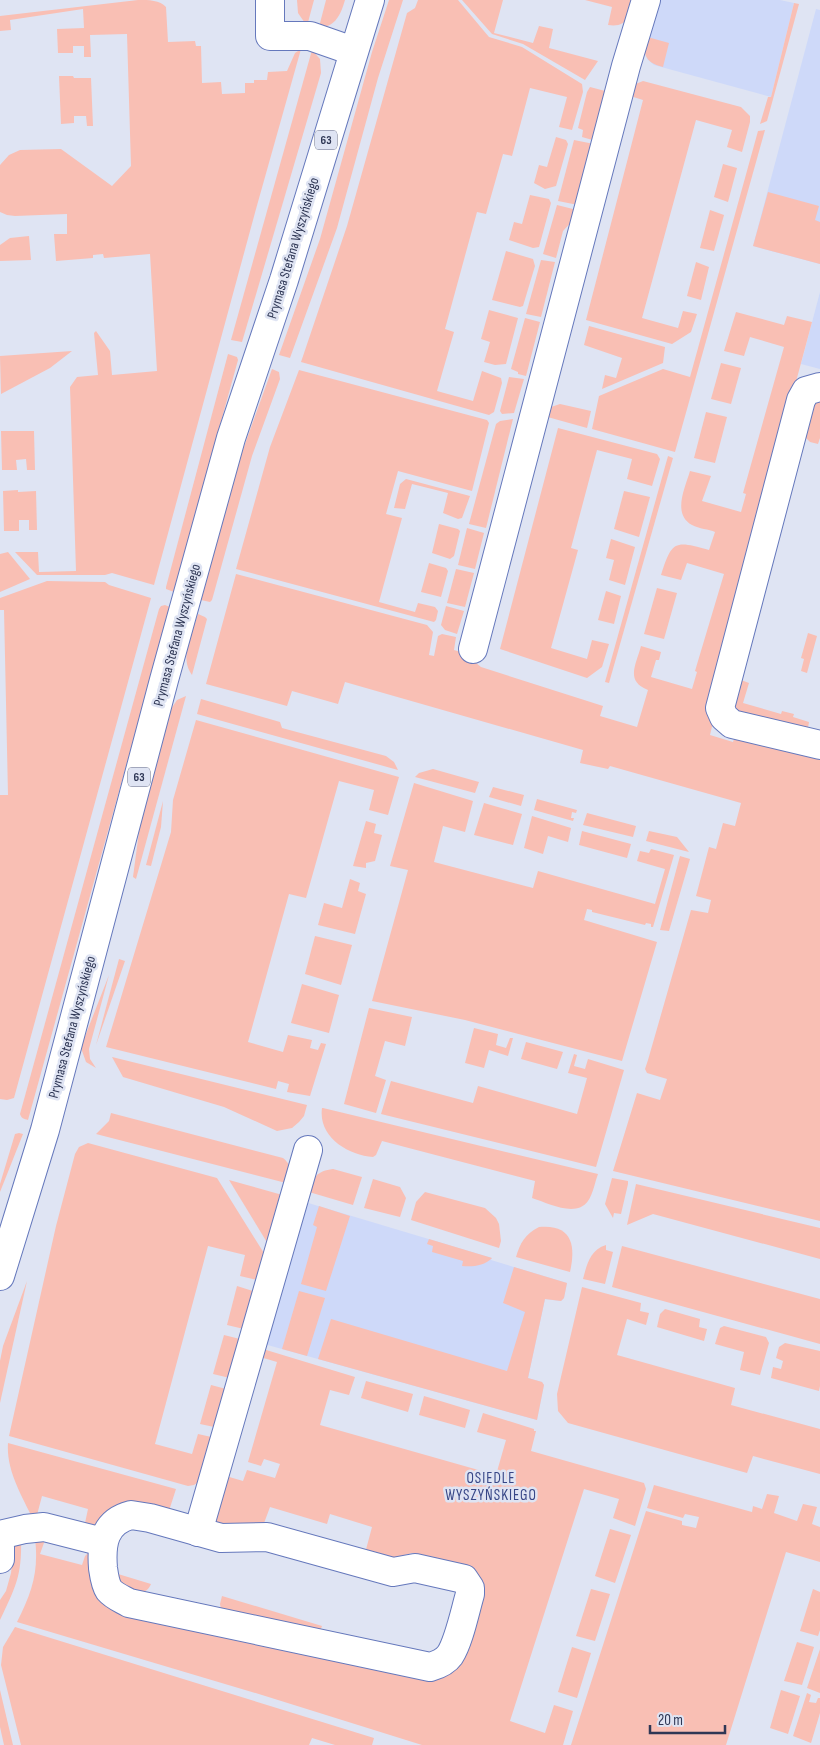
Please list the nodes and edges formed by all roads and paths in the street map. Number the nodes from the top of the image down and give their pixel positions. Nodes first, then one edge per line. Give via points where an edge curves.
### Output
1 (270, 0) edge
2 (370, 0) edge
3 (646, 0) edge
4 (353, 51) junction
5 (820, 387) edge
6 (473, 648) dead end
7 (820, 745) edge
8 (308, 1150) dead end
9 (0, 1276) edge
10 (198, 1532) junction
11 (0, 1535) edge
12 (103, 1542) junction
13 (0, 1547) edge
14 (0, 1559) edge

1 - 4 street via 270,36 310,36
2 - 4 street, Prymasa Stefana Wyszyńskiego / 63
3 - 6 street
4 - 9 street, Prymasa Stefana Wyszyńskiego / 63 via 284,280 231,438 45,1130
5 - 7 street via 806,391 801,400 720,708 732,724
8 - 10 street
10 - 12 street via 131,1515 115,1522
10 - 12 street via 221,1538 267,1537 393,1572 415,1568 464,1578 470,1594 454,1648 449,1657 430,1667 129,1603 115,1595 107,1585 102,1559
11 - 12 street via 44,1527
13 - 14 street

